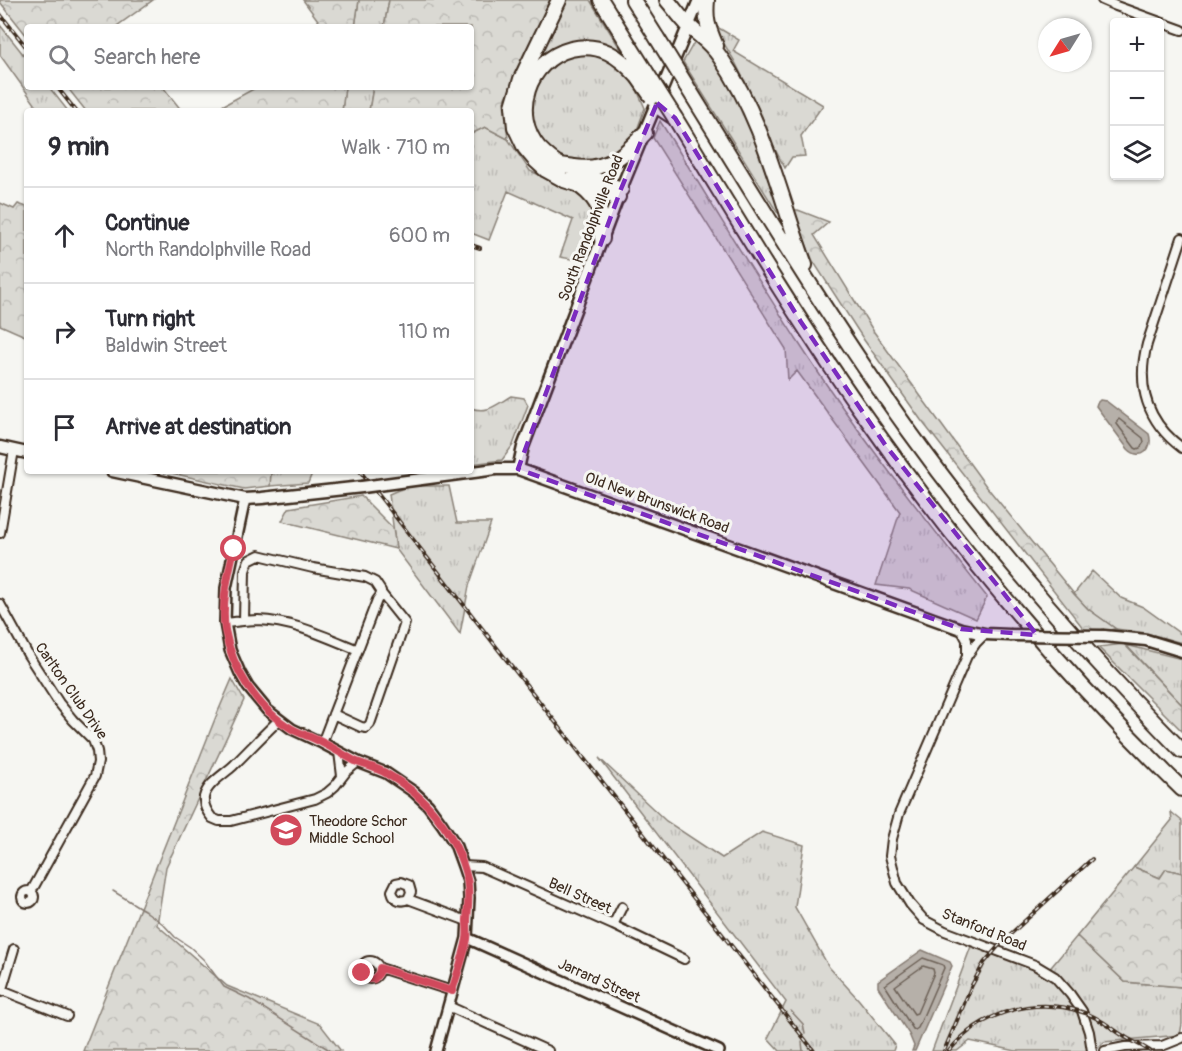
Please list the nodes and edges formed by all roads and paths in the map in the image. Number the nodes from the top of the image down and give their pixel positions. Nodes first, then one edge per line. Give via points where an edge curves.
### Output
1 (559, 0) edge
2 (601, 0) edge
3 (633, 0) edge
4 (667, 0) edge
5 (699, 0) edge
6 (707, 0) edge
7 (1102, 0) edge
8 (688, 25) junction
9 (1182, 30) edge
10 (720, 56) junction
11 (642, 74) junction
12 (645, 133) junction
13 (561, 165) junction
14 (577, 184) junction
15 (620, 193) junction
16 (1182, 238) edge
17 (602, 239) junction
18 (815, 292) junction
19 (0, 447) edge
20 (1182, 448) edge
21 (14, 450) junction
22 (24, 452) edge
23 (518, 469) junction
24 (474, 472) edge
25 (126, 474) edge
26 (459, 474) edge
27 (245, 499) junction
28 (0, 533) edge
29 (381, 593) junction
30 (0, 604) edge
31 (4, 620) edge
32 (244, 621) junction
33 (225, 623) junction
34 (961, 629) junction
35 (985, 634) junction
36 (358, 650) junction
37 (1182, 651) edge
38 (967, 656) junction
39 (333, 714) junction
40 (279, 720) junction
41 (322, 742) junction
42 (1182, 751) edge
43 (339, 752) junction
44 (358, 762) junction
45 (342, 776) junction
46 (1182, 789) edge
47 (463, 866) junction
48 (32, 892) dead end
49 (408, 898) dead end
50 (622, 907) dead end
51 (467, 921) junction
52 (613, 925) junction
53 (467, 938) junction
54 (14, 949) dead end
55 (684, 960) dead end
56 (380, 968) dead end
57 (452, 991) junction
58 (1, 992) edge
59 (448, 1006) junction
60 (67, 1016) dead end
61 (1182, 1038) edge
62 (436, 1051) edge
63 (548, 1051) edge
64 (719, 1051) edge
65 (1092, 1051) edge
66 (1105, 1051) edge

1 - 14 highway via 521,79 514,117 521,142 535,160 553,174
2 - 11 highway
3 - 18 highway, bridge
4 - 8 highway
5 - 8 main road, South Randolphville Road
6 - 10 highway via 708,28
7 - 9 street
8 - 10 highway
8 - 12 main road, South Randolphville Road
10 - 18 highway via 758,126
11 - 13 highway via 600,49 570,49 543,64 527,91 526,124 536,144
11 - 46 highway, bridge via 675,118 801,322 918,489 1046,646
12 - 13 highway via 621,156 604,165
12 - 15 main road, South Randolphville Road
13 - 15 highway
14 - 15 highway
14 - 17 highway via 596,201 602,219
15 - 17 main road, South Randolphville Road
16 - 20 street via 1146,344 1142,376 1154,418
17 - 23 main road, South Randolphville Road
18 - 42 highway via 910,432 993,540 1064,626
19 - 21 main road
21 - 22 main road
21 - 28 street
23 - 24 main road, Old New Brunswick Road, bridge
23 - 34 main road, Old New Brunswick Road
25 - 27 main road, Old New Brunswick Road
26 - 27 main road, Old New Brunswick Road, bridge
27 - 33 street via 226,588
29 - 32 street via 375,582 364,577 259,555 249,560 245,572
29 - 36 street
29 - 39 street via 405,623 370,724 366,728
30 - 31 street, Carlton Club Drive
31 - 48 street, Carlton Club Drive via 60,703 93,740 97,751 95,776
32 - 33 street
32 - 36 street via 292,626
33 - 40 street via 240,673 258,700
34 - 35 main road, Old New Brunswick Road
34 - 38 street via 967,640
35 - 37 main road, Old New Brunswick Road, bridge via 1104,636 1146,640
35 - 38 street, Stanford Road
36 - 39 street
38 - 65 street, Stanford Road via 899,814 890,856 897,883 924,920 1035,965 1055,977 1082,1011
39 - 41 street
40 - 41 street
40 - 45 street via 207,791 204,804 212,818 231,821 315,799 336,786
41 - 43 street
43 - 44 street
43 - 45 street
44 - 45 street
44 - 47 street via 386,773 428,805 455,844
47 - 51 street via 468,881
47 - 52 street, Bell Street via 482,867
49 - 51 street
50 - 52 street
51 - 53 street
52 - 55 street, Bell Street
53 - 57 street
53 - 64 street, Jarrard Street
54 - 58 street
56 - 57 street
57 - 59 street
58 - 60 street
59 - 62 street
59 - 63 street
61 - 66 street via 1162,1046

